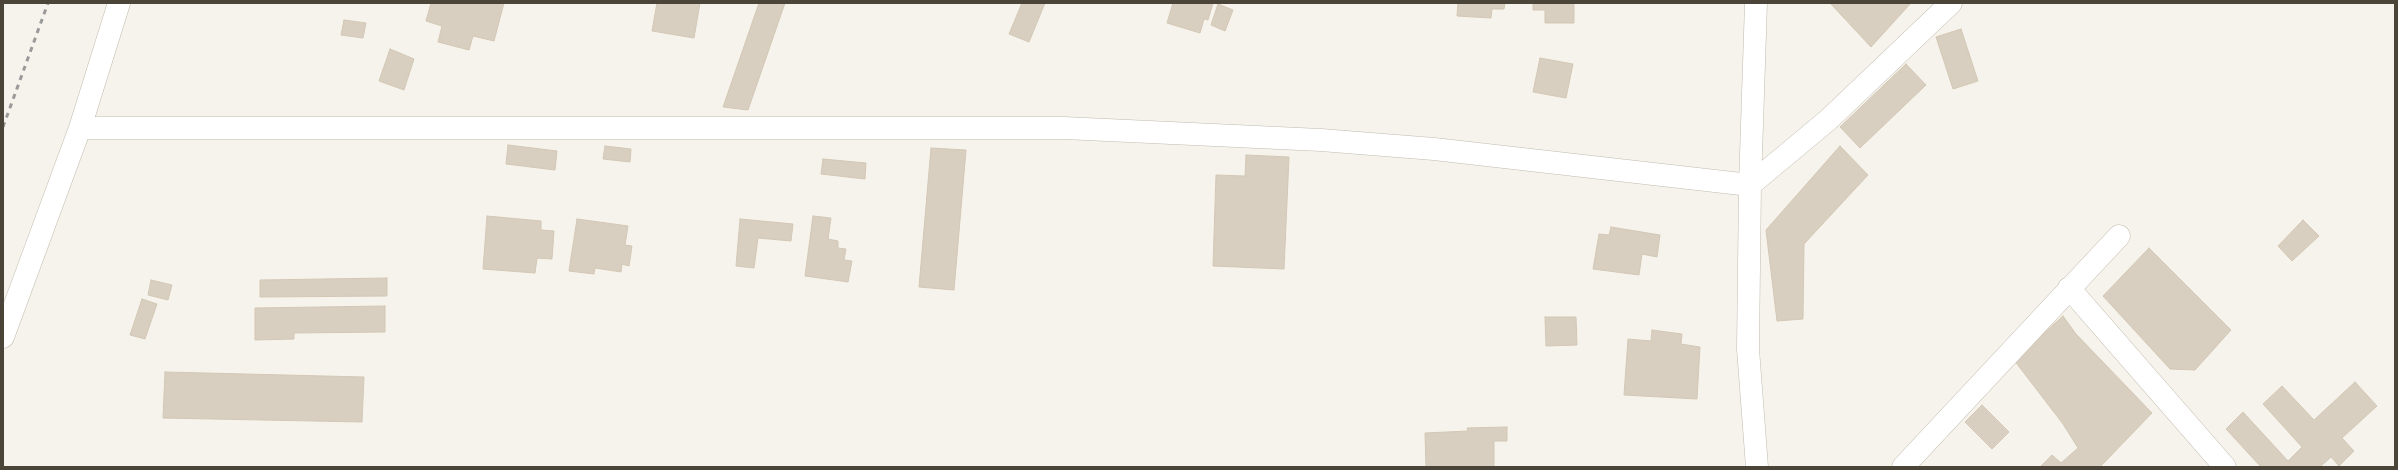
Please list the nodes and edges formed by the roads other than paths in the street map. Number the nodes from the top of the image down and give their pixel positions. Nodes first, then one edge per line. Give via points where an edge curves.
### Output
1 (118, 3) edge
2 (1756, 3) edge
3 (1952, 3) edge
4 (80, 128) junction
5 (1750, 185) junction
6 (2119, 236) dead end
7 (2069, 288) junction
8 (3, 337) edge
9 (1757, 467) edge
10 (1902, 467) edge
11 (2225, 467) edge

1 - 4 street
2 - 5 street
3 - 5 street via 1828,120
4 - 5 street via 1064,128 1321,140 1434,149
4 - 8 street
5 - 9 street via 1748,349
6 - 7 street
7 - 10 street
7 - 11 street

